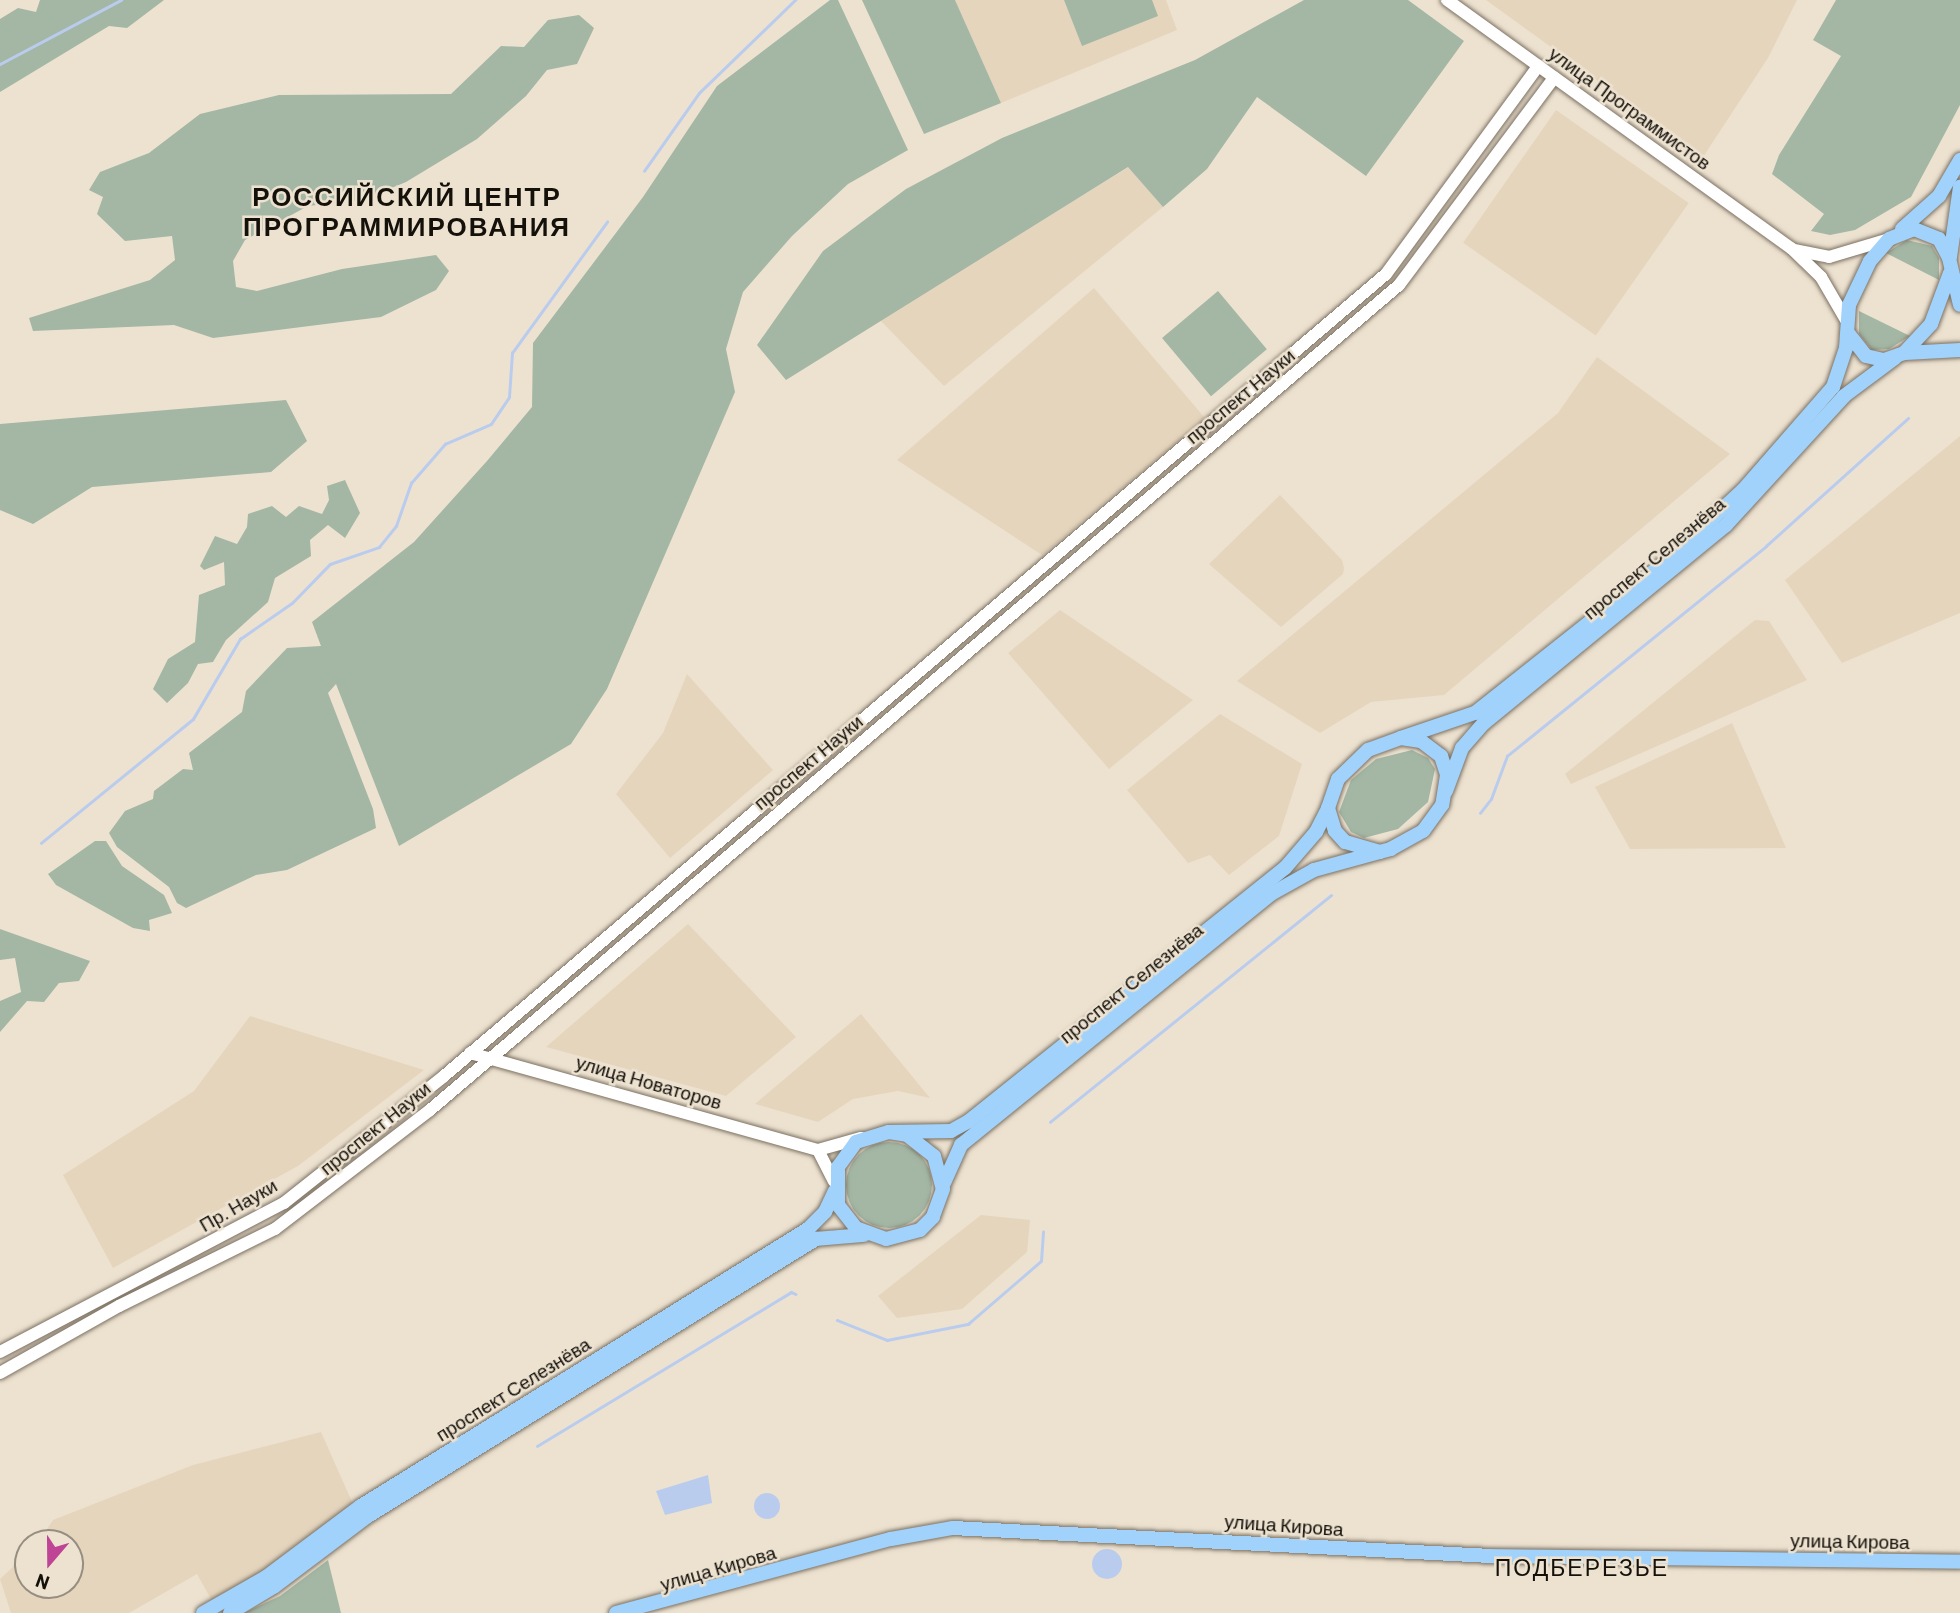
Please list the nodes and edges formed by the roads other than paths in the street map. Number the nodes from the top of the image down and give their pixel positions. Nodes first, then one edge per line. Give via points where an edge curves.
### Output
1 (1447, 0) edge
2 (1538, 66) junction
3 (1555, 78) junction
4 (1960, 160) edge
5 (1960, 187) edge
6 (1892, 236) junction
7 (1791, 248) junction
8 (1950, 265) junction
9 (1960, 305) edge
10 (1846, 325) junction
11 (1960, 350) edge
12 (1899, 356) junction
13 (1401, 738) junction
14 (1447, 791) junction
15 (1328, 808) junction
16 (1380, 852) junction
17 (470, 1053) junction
18 (491, 1058) junction
19 (889, 1132) junction
20 (869, 1135) junction
21 (818, 1150) junction
22 (835, 1186) junction
23 (943, 1189) junction
24 (868, 1236) junction
25 (0, 1352) edge
26 (0, 1373) edge
27 (1960, 1562) edge
28 (203, 1613) edge
29 (230, 1613) edge
30 (616, 1613) edge

1 - 2 street, улица Программистов
2 - 3 street, улица Программистов
2 - 17 street, проспект Науки via 1386,274
3 - 7 street, улица Программистов
3 - 18 street, проспект Науки via 1399,285
4 - 6 main road via 1938,196
5 - 8 main road
6 - 7 street, улица Программистов via 1829,257
6 - 8 main road via 1914,229 1933,234
6 - 10 main road via 1857,285
7 - 10 street, улица Программистов via 1821,277
8 - 9 main road
8 - 12 main road via 1931,324
10 - 12 main road via 1866,356
10 - 13 main road, проспект Селезнёва via 1844,360 1833,387 1717,516 1475,713
11 - 12 main road
12 - 14 main road, проспект Селезнёва via 1844,396 1726,525 1484,723 1462,748
13 - 14 main road via 1421,741 1441,755
13 - 15 main road via 1385,740 1351,763 1338,779
14 - 16 main road via 1423,831
15 - 16 main road via 1335,831 1345,842
15 - 19 main road, проспект Селезнёва via 1316,832 1285,868 969,1121 927,1134
16 - 23 main road, проспект Селезнёва via 1314,870 1271,894 961,1145
17 - 18 street, улица Новаторов
17 - 25 street, Пр. Науки via 284,1203
18 - 21 street, улица Новаторов
18 - 26 street, проспект Науки via 275,1229 119,1306
19 - 20 main road, проспект Селезнёва
19 - 23 main road, проспект Селезнёва via 906,1135 928,1149 941,1172
20 - 21 street
20 - 22 main road, проспект Селезнёва via 845,1153
21 - 22 street
22 - 24 main road via 845,1218
22 - 28 main road, проспект Селезнёва via 825,1212 808,1229 361,1506 266,1577
23 - 24 main road, проспект Селезнёва via 933,1217 920,1230 904,1237
24 - 29 main road, проспект Селезнёва via 816,1239 368,1516 275,1586
27 - 30 main road, улица Кирова via 1490,1556 953,1528 891,1539

